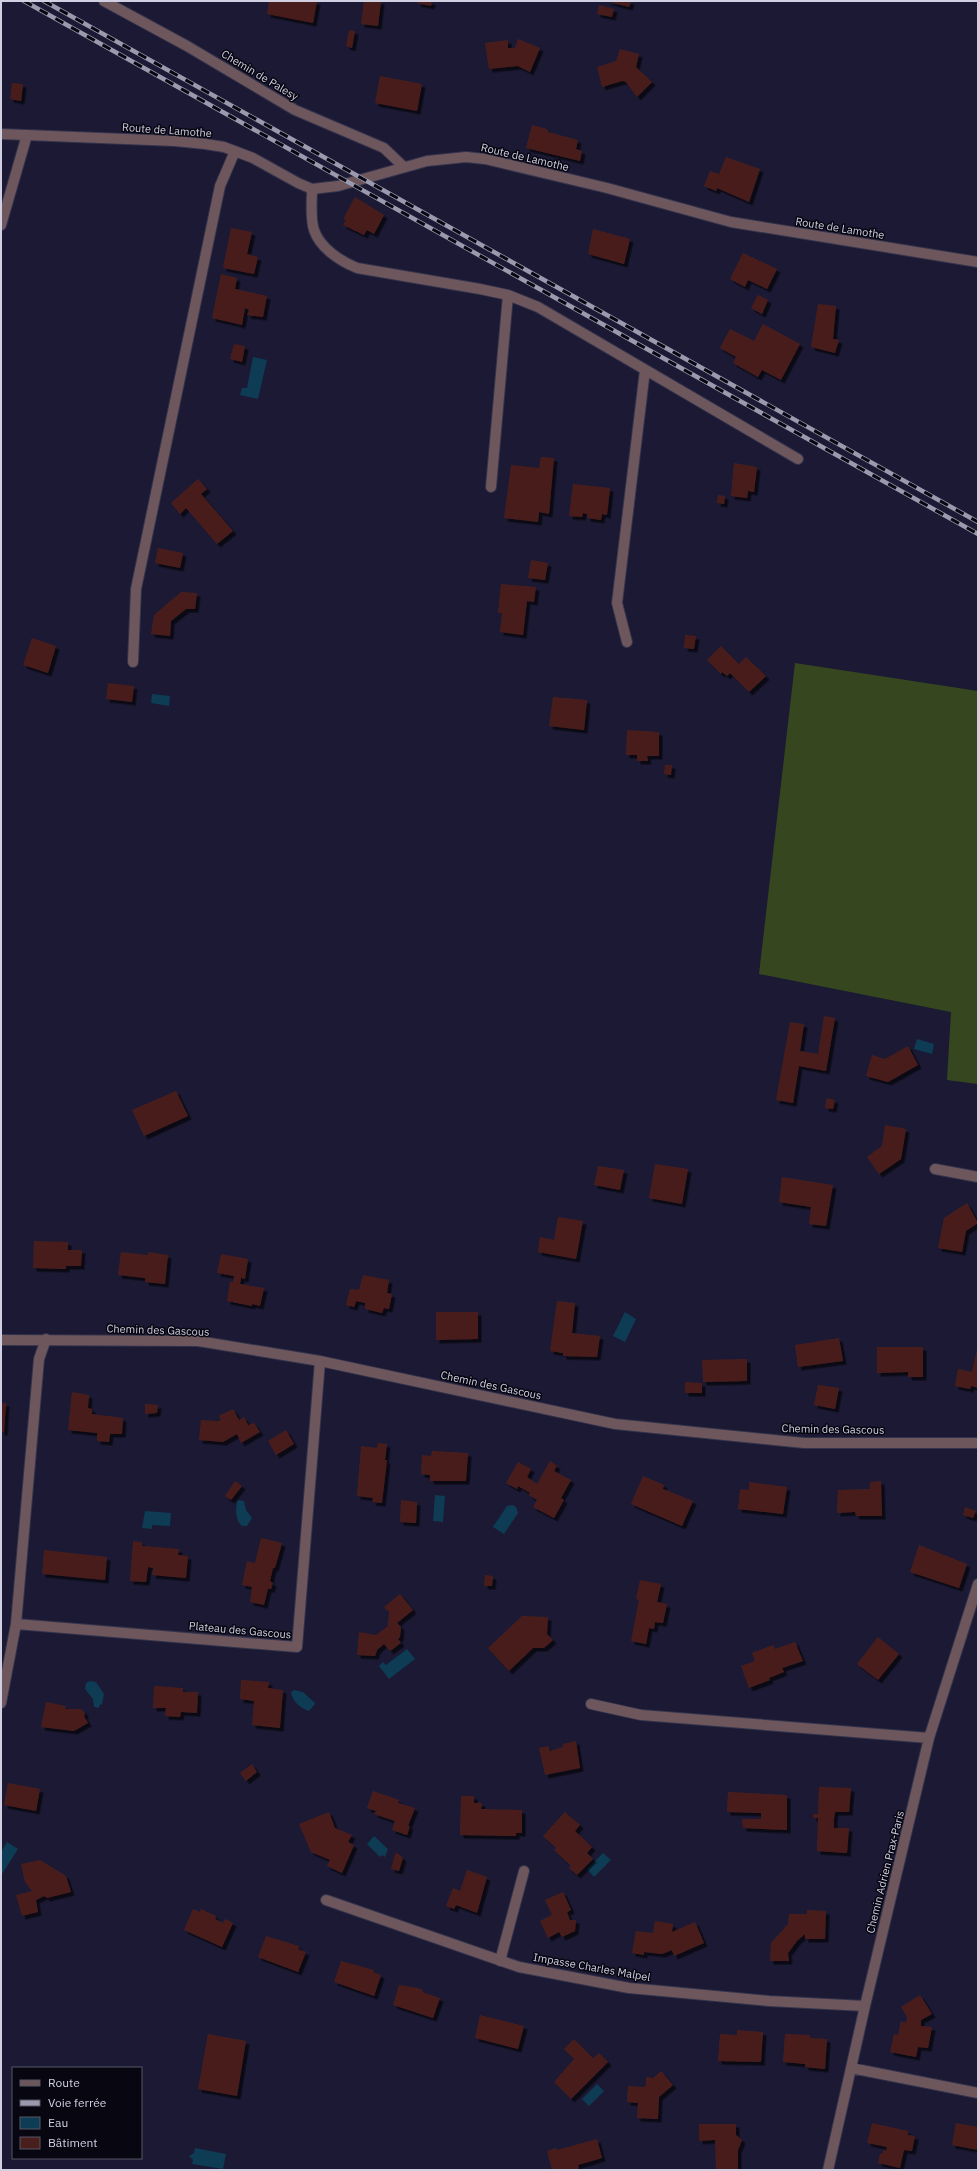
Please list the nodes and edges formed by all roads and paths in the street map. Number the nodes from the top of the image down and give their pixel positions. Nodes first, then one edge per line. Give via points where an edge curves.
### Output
1 (104, 1) edge
2 (1, 134) edge
3 (27, 135) junction
4 (235, 151) junction
5 (404, 167) junction
6 (312, 189) junction
7 (1, 225) edge
8 (978, 262) edge
9 (508, 295) junction
10 (645, 370) junction
11 (798, 460) dead end
12 (491, 487) dead end
13 (627, 642) dead end
14 (133, 662) dead end
15 (935, 1168) dead end
16 (978, 1177) edge
17 (46, 1339) junction
18 (1, 1340) edge
19 (320, 1361) junction
20 (978, 1442) edge
21 (978, 1584) edge
22 (16, 1624) junction
23 (1, 1704) edge
24 (591, 1704) dead end
25 (929, 1738) junction
26 (524, 1871) dead end
27 (326, 1900) dead end
28 (500, 1961) junction
29 (864, 2006) junction
30 (851, 2068) junction
31 (978, 2093) edge
32 (828, 2170) edge

1 - 5 street, Chemin de Palesy via 187,46 295,110 384,148
2 - 3 street, Route de Lamothe
3 - 4 street, Route de Lamothe via 175,141 206,144
3 - 7 street
4 - 6 street, Route de Lamothe
4 - 14 street via 220,186 136,589
5 - 6 street, Route de Lamothe via 338,186
5 - 8 street, Route de Lamothe via 447,158 485,159 732,222
6 - 9 street via 314,230 326,248 340,260 357,268
9 - 10 street via 538,307
9 - 12 street
10 - 11 street
10 - 13 street via 617,603
15 - 16 street
17 - 18 street, Chemin des Gascous
17 - 19 street, Chemin des Gascous via 198,1341
17 - 22 street via 39,1359
19 - 20 street, Chemin des Gascous via 615,1424 804,1442
19 - 22 street, Plateau des Gascous via 297,1647
21 - 25 street, Chemin Adrien Prax-Paris
22 - 23 street
24 - 25 street via 641,1715
25 - 29 street, Chemin Adrien Prax-Paris
26 - 28 street
27 - 28 street, Impasse Charles Malpel
28 - 29 street, Impasse Charles Malpel via 519,1967 630,1988 769,2001
29 - 30 street, Chemin Adrien Prax-Paris
30 - 31 street
30 - 32 street, Chemin Adrien Prax-Paris

